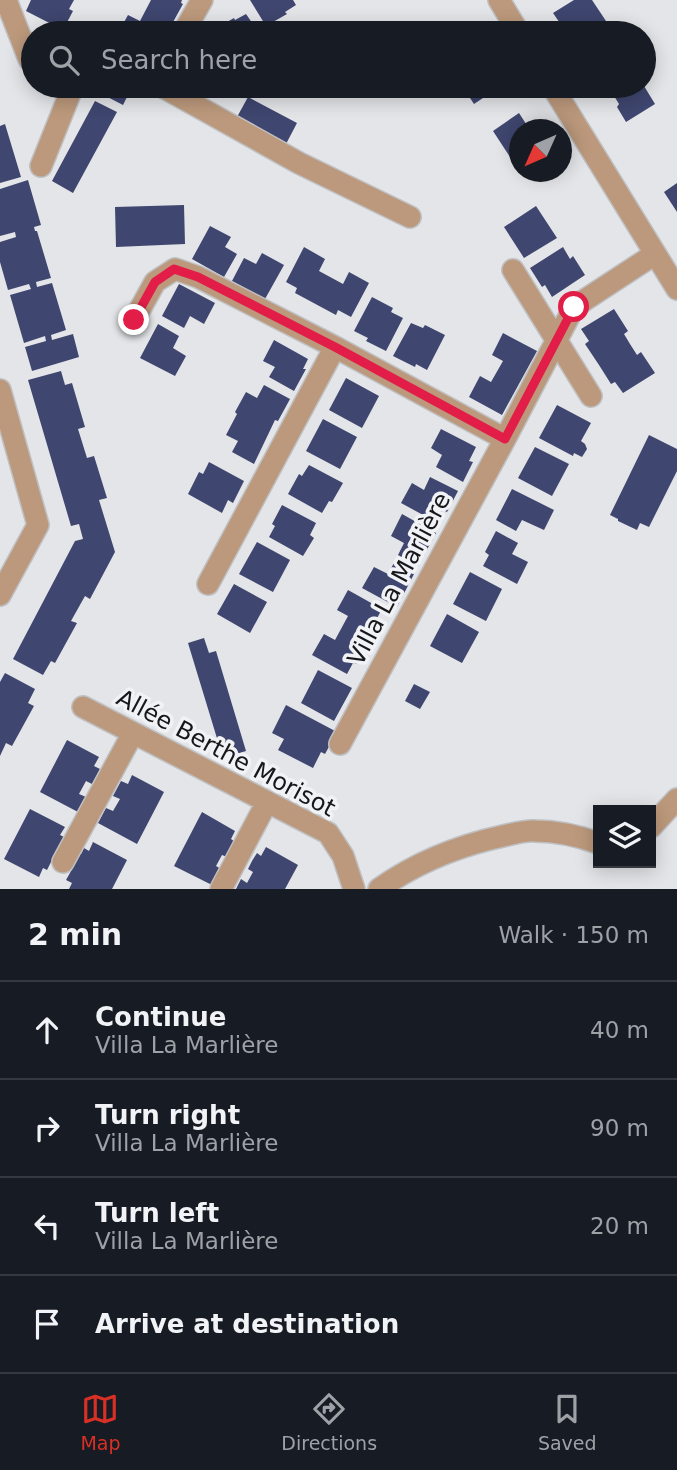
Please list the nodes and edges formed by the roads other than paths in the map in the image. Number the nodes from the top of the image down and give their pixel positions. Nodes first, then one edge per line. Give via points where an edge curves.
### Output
1 (6, 0) edge
2 (202, 0) edge
3 (499, 0) edge
4 (190, 21) edge
5 (512, 21) edge
6 (21, 38) edge
7 (69, 98) edge
8 (183, 98) edge
9 (559, 98) edge
10 (41, 166) dead end
11 (410, 217) dead end
12 (655, 254) junction
13 (513, 270) dead end
14 (677, 289) edge
15 (134, 320) dead end
16 (556, 341) junction
17 (335, 347) junction
18 (0, 390) edge
19 (591, 396) dead end
20 (505, 439) junction
21 (208, 584) dead end
22 (0, 595) edge
23 (83, 707) dead end
24 (133, 733) junction
25 (340, 744) dead end
26 (677, 799) edge
27 (267, 802) junction
28 (656, 822) edge
29 (593, 841) edge
30 (63, 862) dead end
31 (221, 889) edge
32 (354, 889) edge
33 (379, 889) edge

1 - 6 street
2 - 4 street
3 - 5 street
7 - 10 street
8 - 11 street via 299,163
9 - 12 street
12 - 14 street
12 - 16 street, Villa La Marlière via 574,307
13 - 16 street
15 - 17 street via 155,282 174,269
16 - 19 street
16 - 20 street, Villa La Marlière
17 - 20 street
17 - 21 street
18 - 22 street via 38,525
20 - 25 street, Villa La Marlière
23 - 24 street, Allée Berthe Morisot
24 - 27 street, Allée Berthe Morisot
24 - 30 street
26 - 28 street
27 - 31 street
27 - 32 street, Allée Berthe Morisot via 328,833
29 - 33 street via 532,830 484,840 438,854

